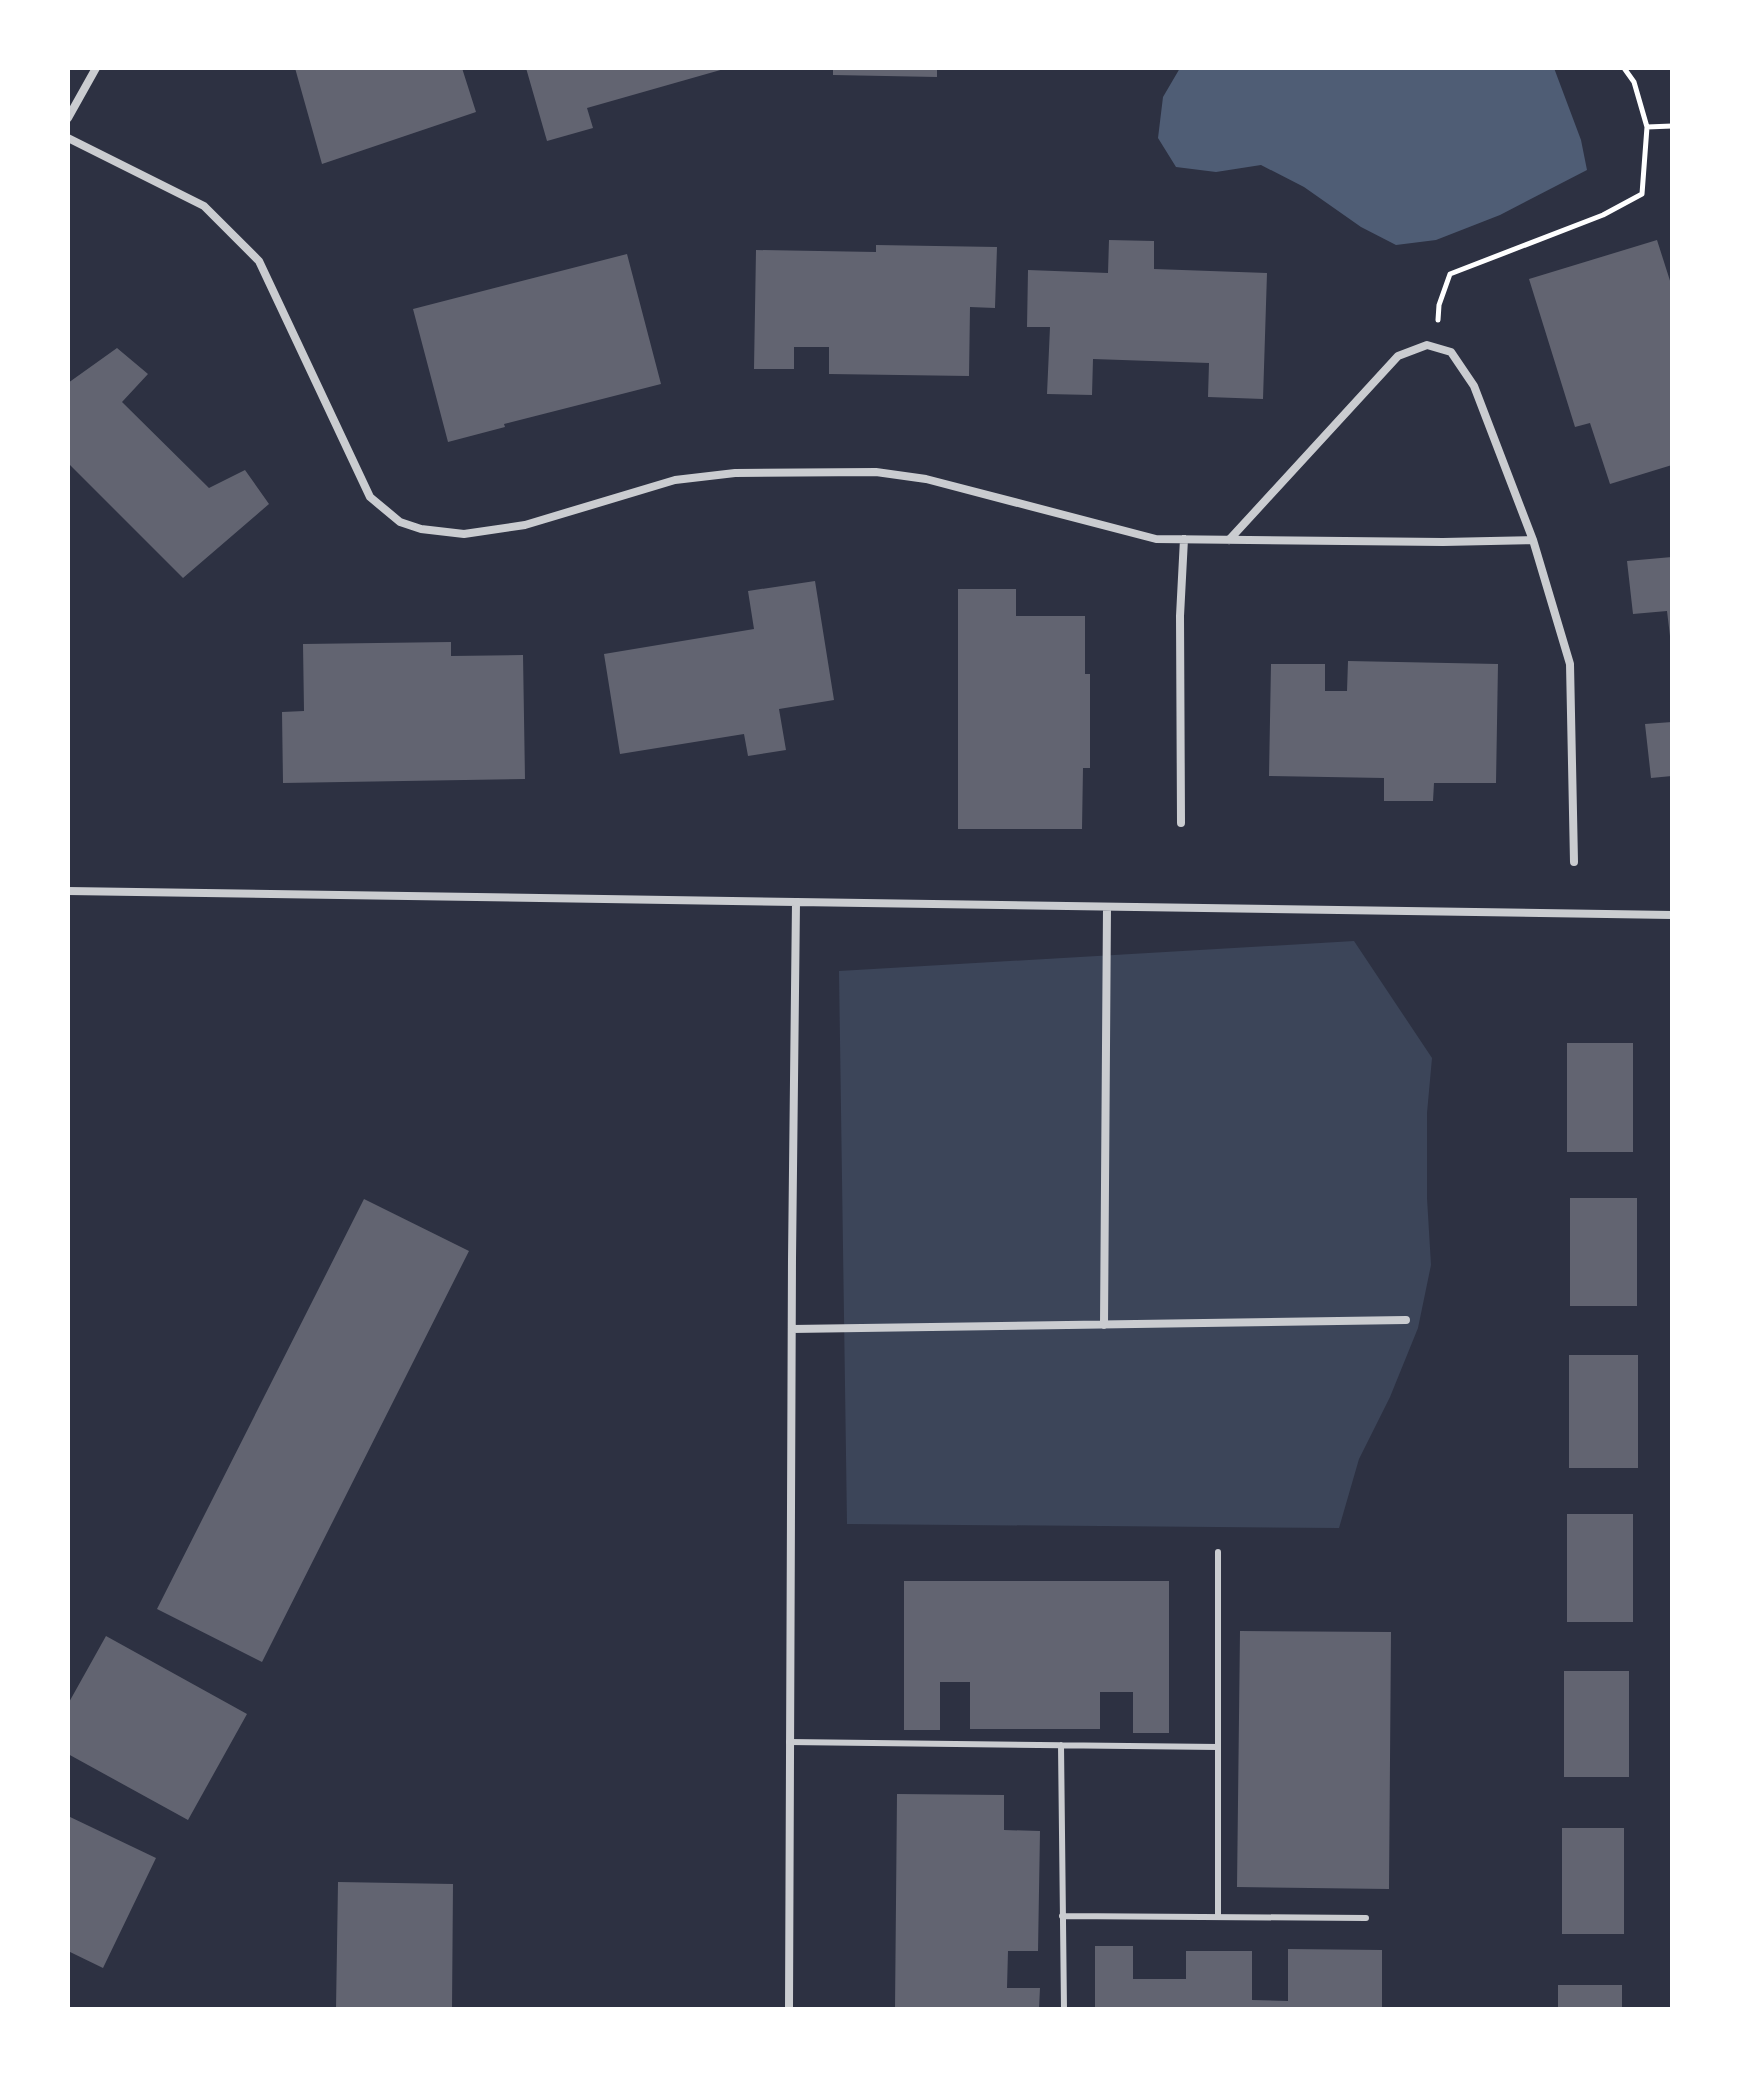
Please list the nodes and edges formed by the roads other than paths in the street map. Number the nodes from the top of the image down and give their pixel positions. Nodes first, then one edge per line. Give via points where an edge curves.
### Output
1 (96, 68) edge
2 (68, 118) edge
3 (68, 138) edge
4 (1184, 539) junction
5 (1229, 540) junction
6 (1533, 540) junction
7 (1181, 823) dead end
8 (1574, 862) dead end
9 (68, 891) edge
10 (796, 902) junction
11 (1107, 907) junction
12 (1672, 915) edge
13 (1406, 1320) dead end
14 (1104, 1325) junction
15 (792, 1329) junction
16 (1218, 1552) dead end
17 (789, 1742) junction
18 (1061, 1745) junction
19 (1218, 1747) junction
20 (1062, 1916) junction
21 (1218, 1916) junction
22 (1366, 1918) dead end
23 (789, 2009) edge
24 (1064, 2009) edge

1 - 2 street
3 - 4 street via 204,206 259,261 370,497 400,522 464,534 525,525 675,480 735,473 876,472 926,479 1156,539
4 - 5 street
4 - 7 street
5 - 6 street
5 - 6 street via 1398,356 1427,345 1451,352 1474,386
6 - 8 street via 1570,664
9 - 10 street
10 - 11 street
10 - 15 street
11 - 12 street
11 - 14 street
13 - 14 street
14 - 15 street
15 - 17 street
16 - 19 lane
17 - 18 lane
17 - 23 street
18 - 19 lane
18 - 20 lane
19 - 21 lane
20 - 21 lane
20 - 24 lane
21 - 22 lane

